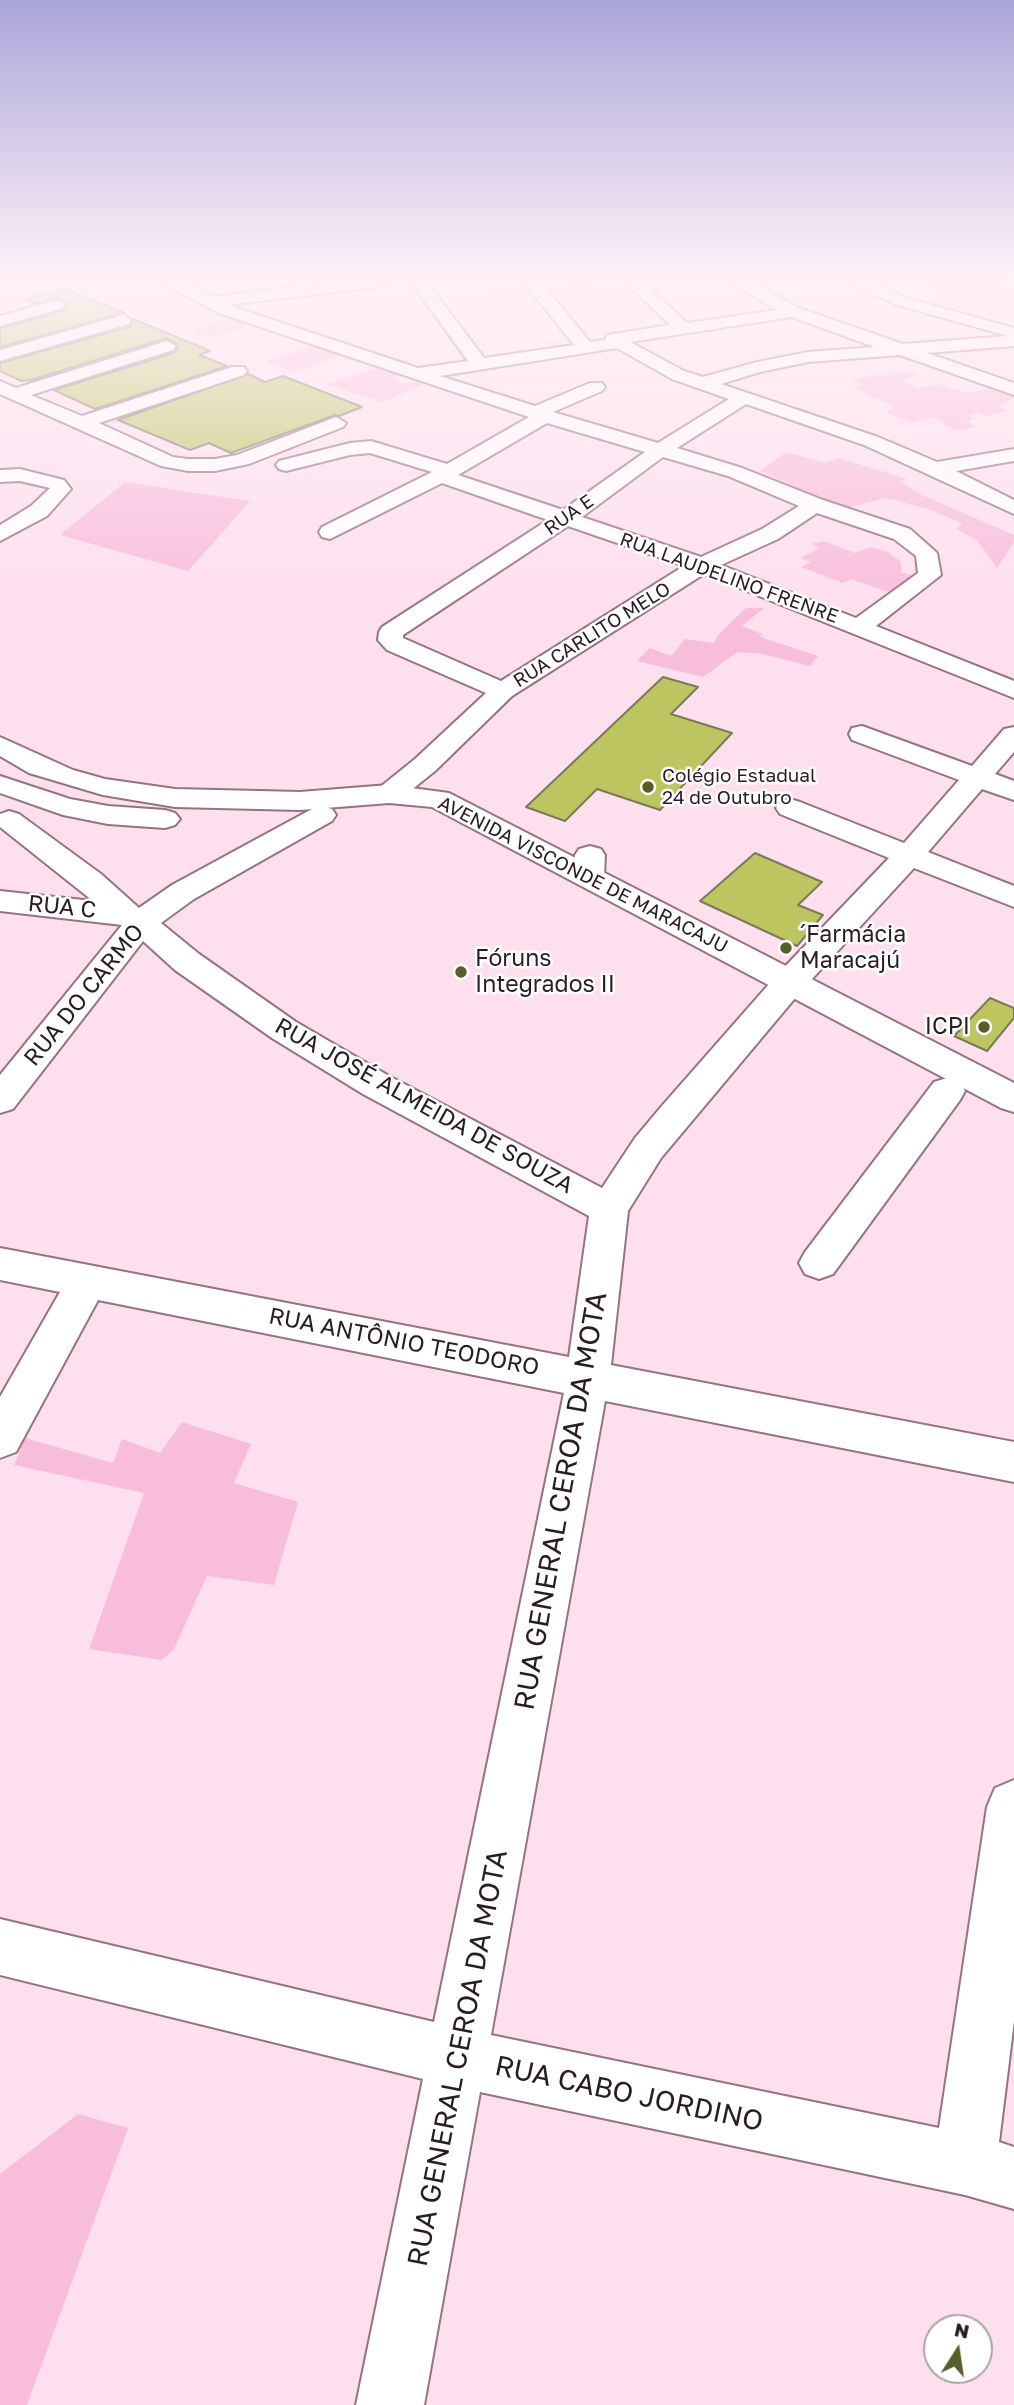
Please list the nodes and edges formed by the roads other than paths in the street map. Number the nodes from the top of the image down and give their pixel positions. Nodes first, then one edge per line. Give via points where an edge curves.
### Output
1 (13, 393) edge
2 (171, 393) edge
3 (474, 393) edge
4 (583, 393) edge
5 (734, 393) edge
6 (745, 397) junction
7 (540, 414) junction
8 (82, 422) junction
9 (335, 423) dead end
10 (659, 451) junction
11 (1014, 455) edge
12 (935, 468) junction
13 (260, 471) dead end
14 (445, 473) junction
15 (0, 476) edge
16 (815, 505) junction
17 (1014, 508) edge
18 (566, 518) junction
19 (330, 532) dead end
20 (0, 534) edge
21 (702, 565) junction
22 (859, 626) junction
23 (1014, 690) edge
24 (503, 691) junction
25 (862, 734) dead end
26 (1014, 735) edge
27 (0, 745) edge
28 (976, 778) junction
29 (0, 784) edge
30 (1014, 791) edge
31 (389, 794) junction
32 (34, 798) junction
33 (790, 808) dead end
34 (322, 815) junction
35 (4, 824) edge
36 (908, 856) junction
37 (1014, 897) edge
38 (0, 901) edge
39 (133, 918) junction
40 (782, 992) junction
41 (947, 1091) junction
42 (1014, 1099) edge
43 (0, 1100) edge
44 (1014, 1126) edge
45 (609, 1209) junction
46 (820, 1263) dead end
47 (0, 1264) edge
48 (87, 1281) junction
49 (588, 1378) junction
50 (0, 1438) edge
51 (1014, 1462) edge
52 (1014, 1807) edge
53 (0, 1947) edge
54 (459, 2058) junction
55 (990, 2171) edge
56 (390, 2405) edge

1 - 8 street
2 - 8 street
3 - 7 street
4 - 7 street
5 - 6 street
6 - 10 street, RUA E
6 - 12 street
7 - 10 street
7 - 14 street
8 - 9 street via 168,462 206,465 243,460
10 - 16 street via 735,471
10 - 18 street, RUA E
11 - 12 street
12 - 17 street
13 - 14 street, RUA LAUDELINO FRENRE via 365,447 385,449
14 - 18 street, RUA LAUDELINO FRENRE
14 - 19 street
15 - 20 street via 20,475 61,489 39,511
16 - 21 street, RUA CARLITO MELO via 770,534
16 - 22 street via 902,534 929,560 927,579
18 - 21 street, RUA LAUDELINO FRENRE
18 - 24 street, RUA E via 391,632 390,640 396,645
21 - 22 street, RUA LAUDELINO FRENRE
21 - 24 street, RUA CARLITO MELO
22 - 23 street, RUA LAUDELINO FRENRE
24 - 31 street, RUA CARLITO MELO
25 - 28 street
26 - 28 street, RUA GENERAL CEROA DA MOTA
27 - 31 street, AVENIDA VISCONDE DE MARACAJU via 63,776 175,798 288,801
28 - 30 street
28 - 36 street, RUA GENERAL CEROA DA MOTA
29 - 32 street, AVENIDA VISCONDE DE MARACAJU
31 - 40 street, AVENIDA VISCONDE DE MARACAJU via 439,799 590,866
32 - 34 street, AVENIDA VISCONDE DE MARACAJU via 108,815 151,819
32 - 35 street
33 - 36 street
34 - 39 street, RUA DO CARMO
34 - 40 street, AVENIDA VISCONDE DE MARACAJU via 380,811 437,821
35 - 39 street, RUA JOSÉ ALMEIDA DE SOUZA via 99,888
36 - 37 street
36 - 40 street, RUA GENERAL CEROA DA MOTA
38 - 39 street, RUA C
39 - 43 street, RUA DO CARMO
39 - 45 street, RUA JOSÉ ALMEIDA DE SOUZA via 284,1030
40 - 41 street, AVENIDA VISCONDE DE MARACAJU
40 - 42 street, AVENIDA VISCONDE DE MARACAJU
40 - 45 street, RUA GENERAL CEROA DA MOTA via 648,1148
41 - 44 street, AVENIDA VISCONDE DE MARACAJU
41 - 46 street
45 - 49 street, RUA GENERAL CEROA DA MOTA
47 - 48 street, RUA ANTÔNIO TEODORO
48 - 49 street, RUA ANTÔNIO TEODORO
48 - 50 street
49 - 51 street, RUA ANTÔNIO TEODORO
49 - 54 street, RUA GENERAL CEROA DA MOTA
52 - 55 street
53 - 54 street, RUA CABO JORDINO
54 - 55 street, RUA CABO JORDINO
54 - 56 street, RUA GENERAL CEROA DA MOTA

